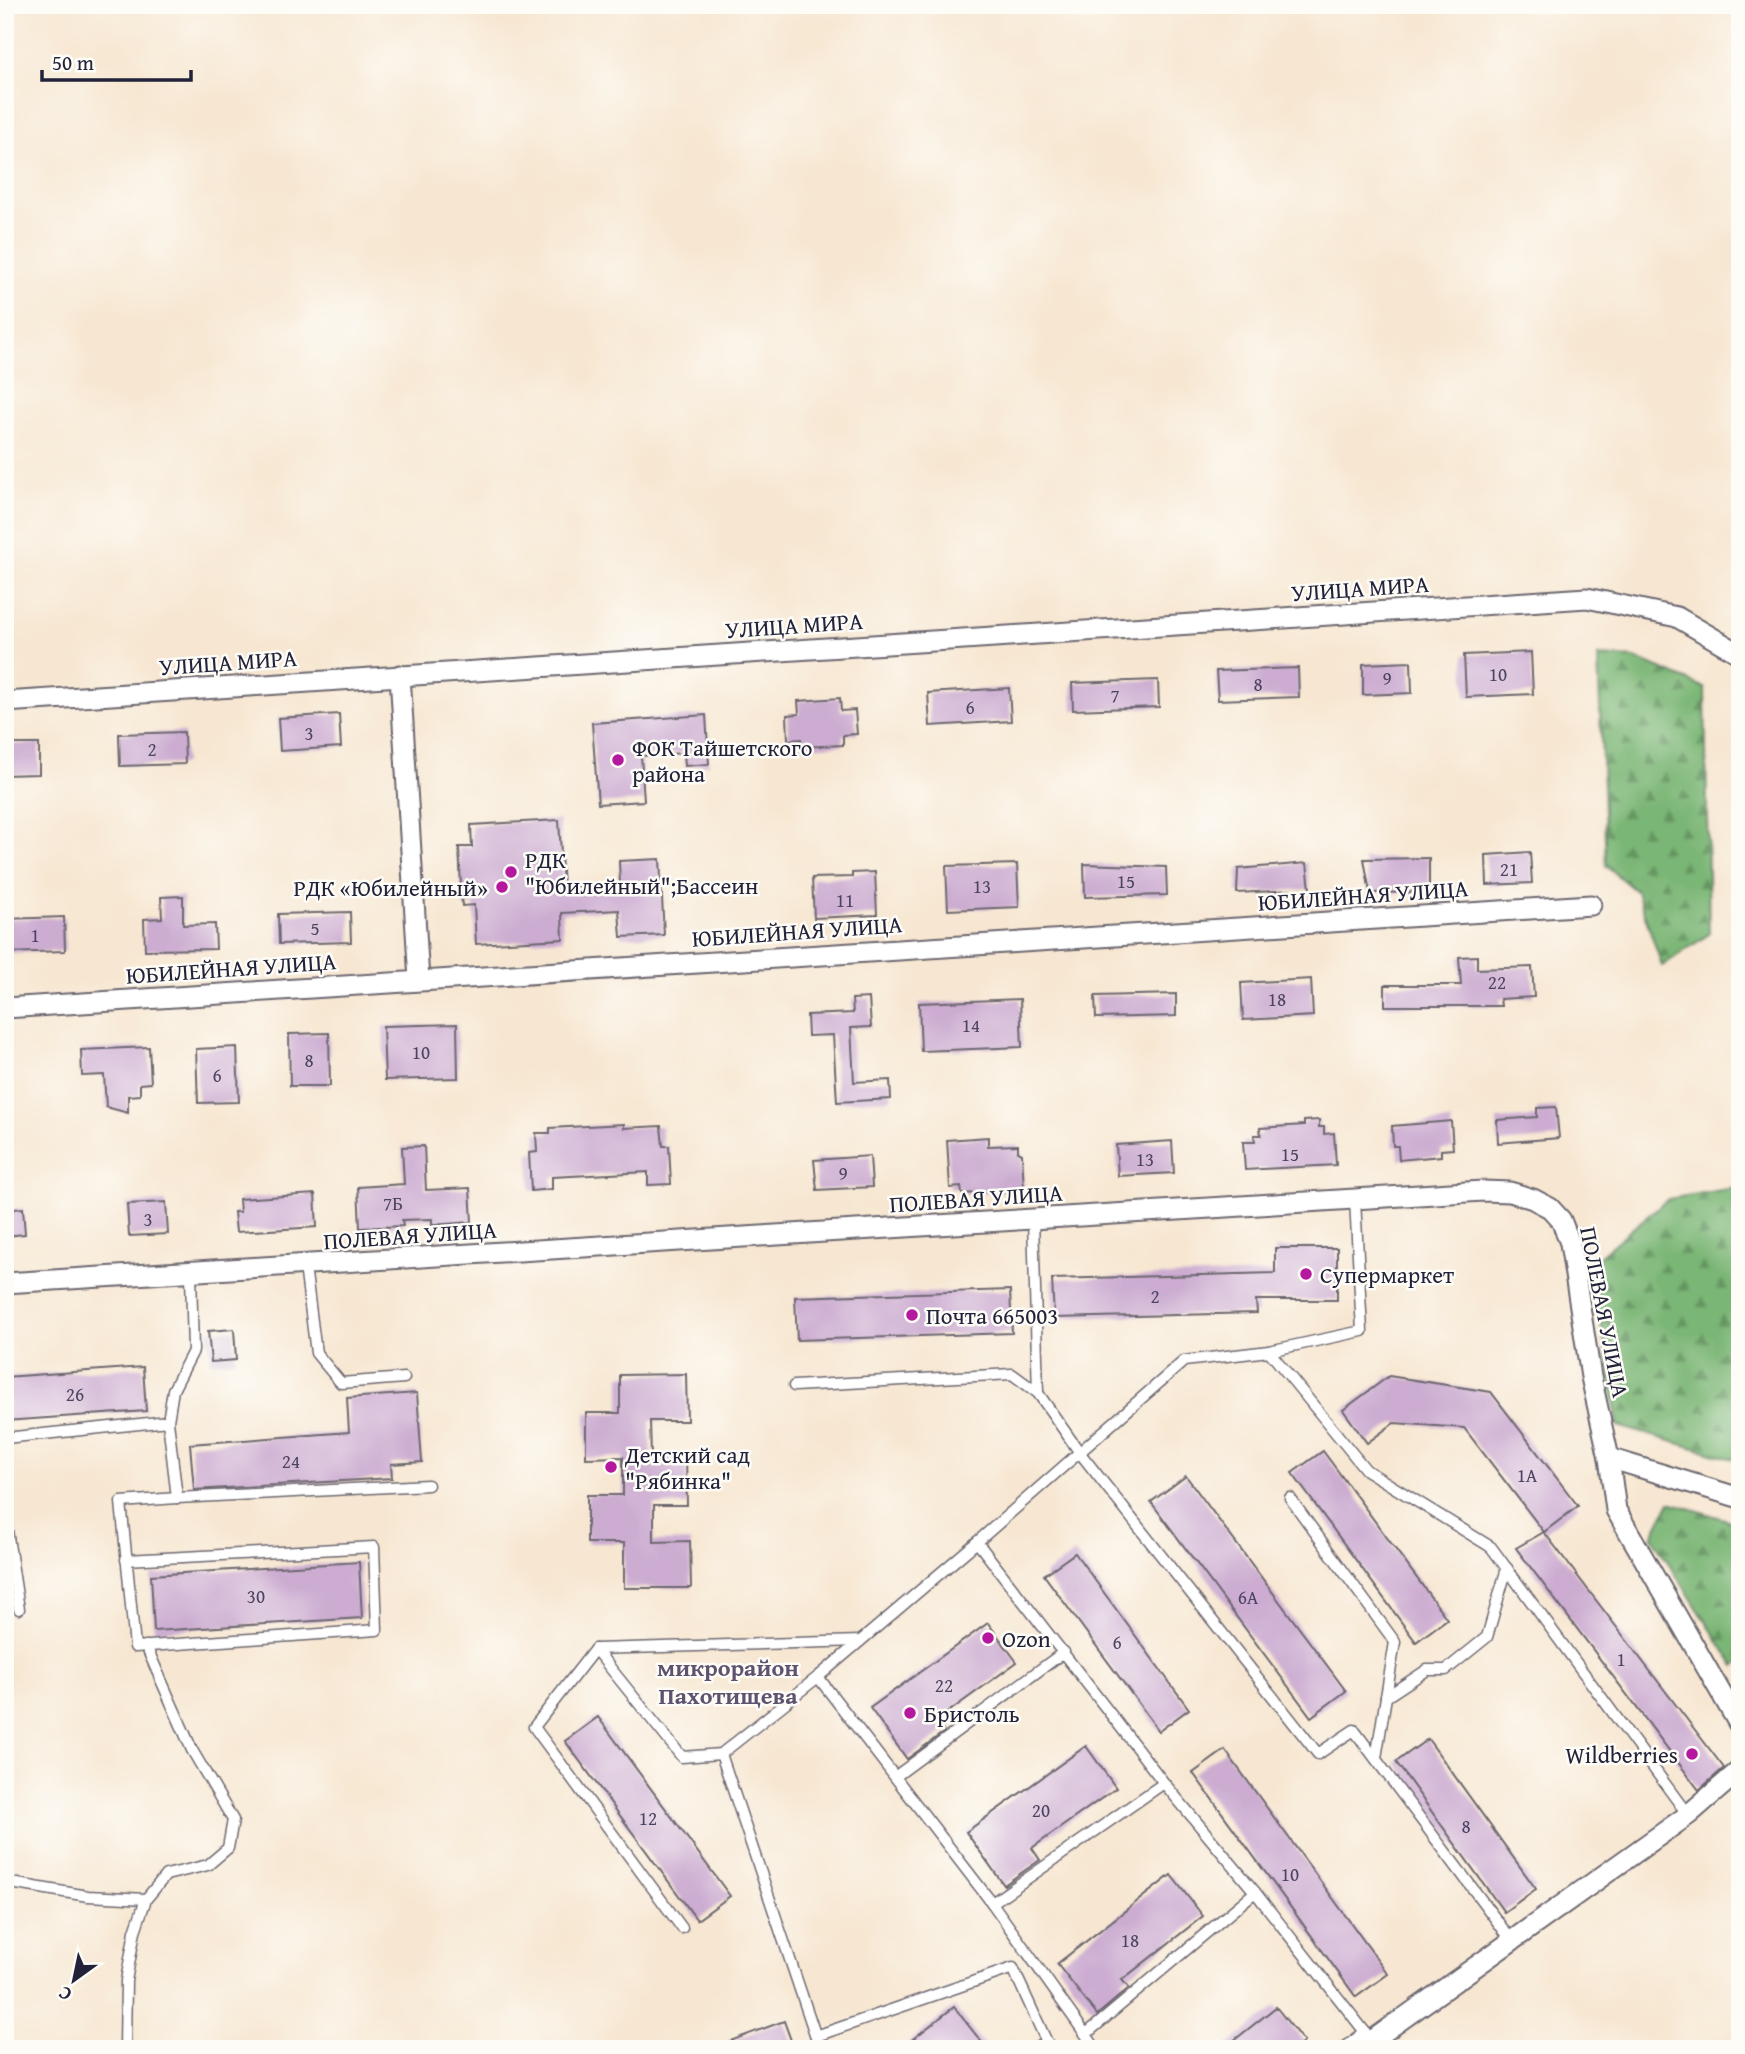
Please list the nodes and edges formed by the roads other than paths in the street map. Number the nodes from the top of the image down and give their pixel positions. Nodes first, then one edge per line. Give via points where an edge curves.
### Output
1 (1740, 654) edge
2 (400, 675) junction
3 (5, 702) edge
4 (1591, 905) dead end
5 (419, 980) junction
6 (5, 1008) edge
7 (1354, 1200) junction
8 (1032, 1219) junction
9 (305, 1266) junction
10 (191, 1273) junction
11 (5, 1283) edge
12 (1269, 1351) junction
13 (404, 1378) dead end
14 (794, 1387) dead end
15 (1038, 1393) junction
16 (168, 1421) junction
17 (5, 1438) edge
18 (1080, 1453) junction
19 (1609, 1458) junction
20 (428, 1485) dead end
21 (177, 1498) junction
22 (1290, 1498) dead end
23 (1740, 1498) edge
24 (5, 1517) edge
25 (977, 1542) junction
26 (127, 1560) junction
27 (1507, 1568) junction
28 (19, 1609) dead end
29 (861, 1641) junction
30 (146, 1646) junction
31 (595, 1649) junction
32 (1064, 1652) junction
33 (818, 1678) junction
34 (1386, 1697) junction
35 (1740, 1726) edge
36 (721, 1754) junction
37 (1376, 1758) junction
38 (1740, 1770) edge
39 (895, 1776) junction
40 (1164, 1783) junction
41 (1688, 1815) junction
42 (5, 1882) edge
43 (1255, 1892) junction
44 (146, 1899) junction
45 (992, 1903) junction
46 (682, 1928) dead end
47 (1512, 1941) junction
48 (1086, 2034) junction
49 (816, 2036) junction
50 (1370, 2041) edge
51 (1048, 2046) edge
52 (125, 2049) edge
53 (820, 2049) edge
54 (1034, 2049) edge
55 (1096, 2049) edge
56 (1343, 2049) edge

1 - 2 street, УЛИЦА МИРА via 1677,617 1587,598
2 - 3 street, УЛИЦА МИРА
2 - 5 street
4 - 5 street, ЮБИЛЕЙНАЯ УЛИЦА
5 - 6 street, ЮБИЛЕЙНАЯ УЛИЦА
7 - 8 street, ПОЛЕВАЯ УЛИЦА
7 - 12 lane via 1362,1331
7 - 19 street, ПОЛЕВАЯ УЛИЦА via 1510,1192 1550,1208 1562,1220
8 - 9 street, ПОЛЕВАЯ УЛИЦА
8 - 15 lane
9 - 10 street, ПОЛЕВАЯ УЛИЦА
9 - 13 lane via 316,1353 341,1383
10 - 11 street, ПОЛЕВАЯ УЛИЦА
10 - 16 lane via 193,1351 173,1390
12 - 18 lane via 1184,1361
12 - 27 lane via 1366,1470 1491,1547
14 - 15 lane via 1012,1374
15 - 18 lane
16 - 17 lane
16 - 21 lane
18 - 25 lane
18 - 37 lane via 1318,1754 1354,1730
19 - 23 street
19 - 35 street via 1616,1510
20 - 21 lane
21 - 26 lane via 121,1502
22 - 34 lane via 1395,1642
24 - 28 lane
25 - 29 lane
25 - 32 lane
26 - 30 lane via 135,1647
26 - 30 lane via 373,1547 377,1630
27 - 34 lane via 1487,1637 1446,1670 1427,1670
27 - 41 lane
29 - 31 lane
29 - 33 lane
30 - 44 lane via 192,1750 233,1820 228,1848 208,1864 166,1875
31 - 36 lane via 682,1757
31 - 46 lane via 534,1727
32 - 39 lane
32 - 40 lane
33 - 36 lane
33 - 39 lane
34 - 37 lane
36 - 49 lane
37 - 47 lane
38 - 41 street
39 - 45 lane
40 - 43 lane
40 - 45 lane
41 - 47 street
42 - 44 lane via 88,1896
43 - 48 lane
43 - 50 lane
44 - 52 lane via 126,1981
45 - 48 lane
47 - 50 street
48 - 55 lane
49 - 51 lane via 1013,1968
49 - 53 lane
50 - 56 lane
51 - 54 lane

